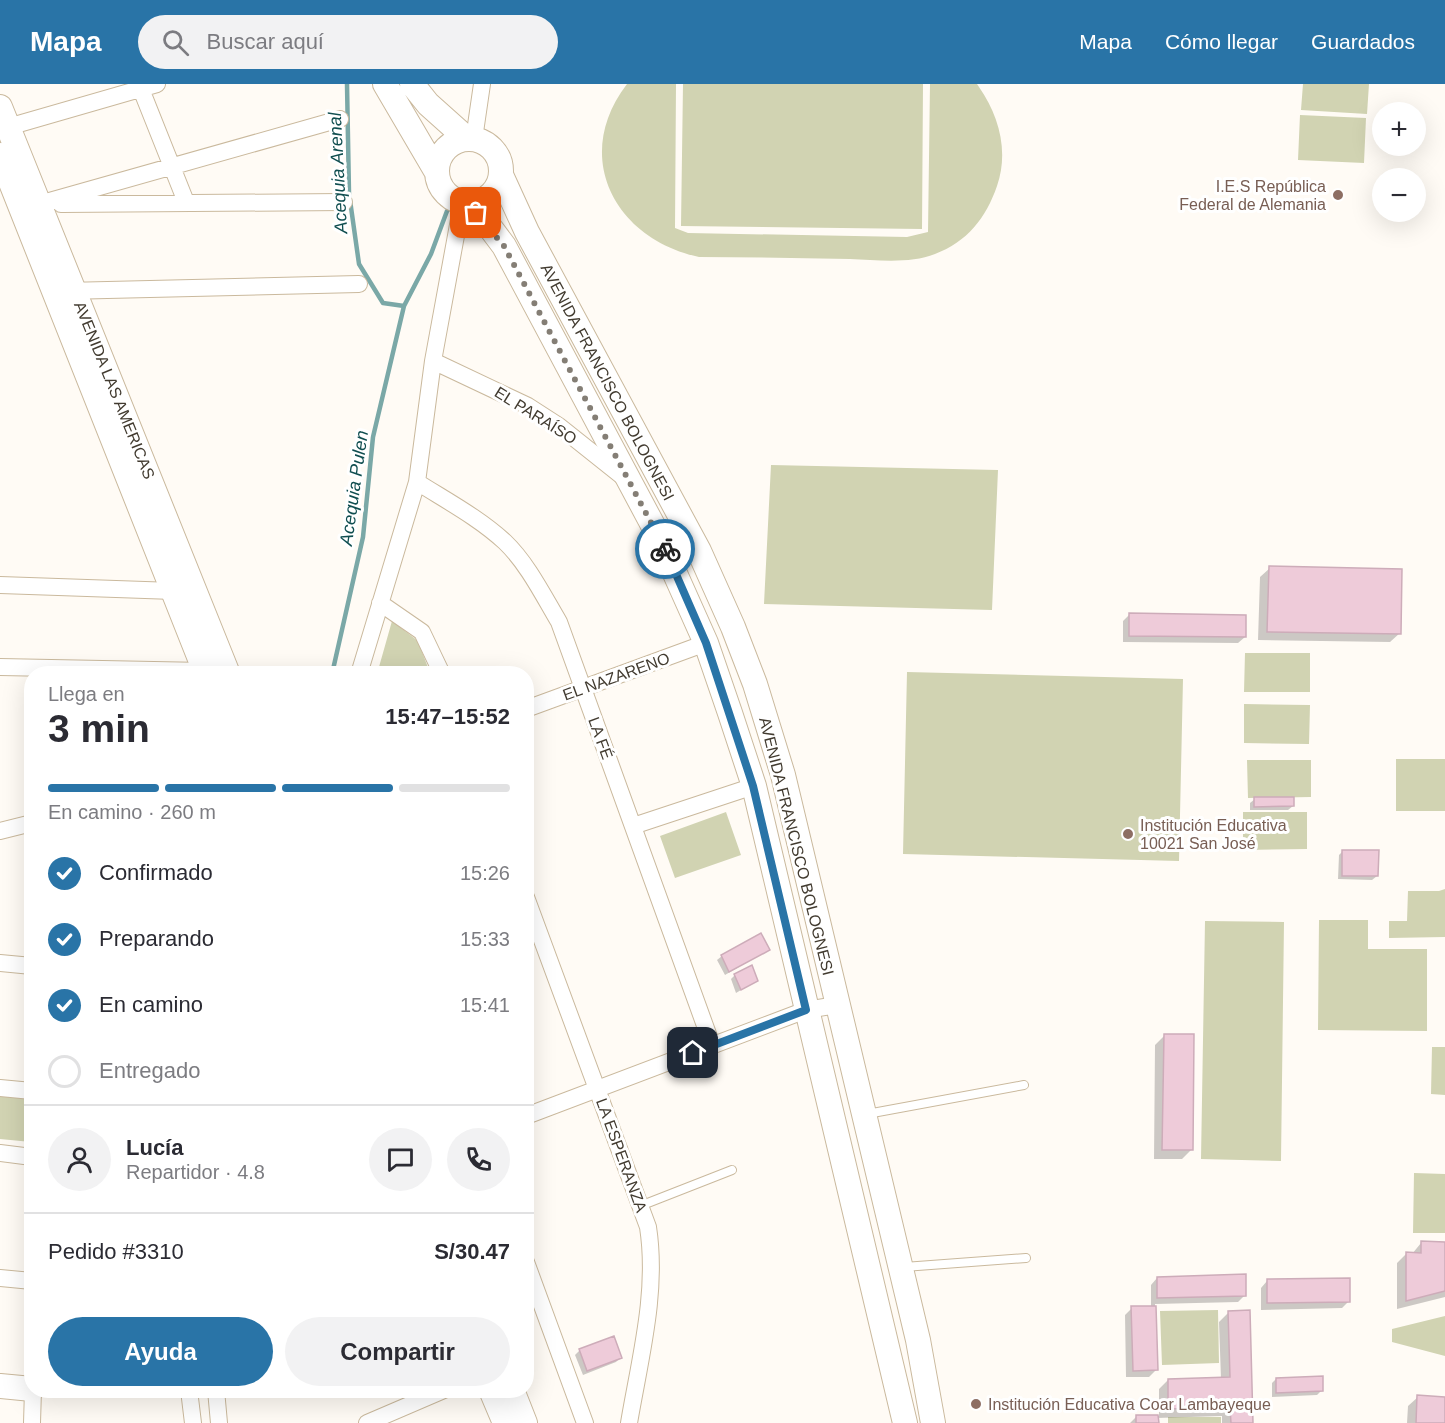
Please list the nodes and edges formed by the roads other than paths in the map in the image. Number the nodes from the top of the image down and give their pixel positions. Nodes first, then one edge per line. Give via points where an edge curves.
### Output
1 (385, 84) edge
2 (412, 84) edge
3 (482, 84) edge
4 (145, 86) edge
5 (4, 117) edge
6 (340, 119) dead end
7 (470, 139) junction
8 (0, 155) edge
9 (170, 165) junction
10 (436, 171) junction
11 (501, 175) junction
12 (344, 201) dead end
13 (186, 202) junction
14 (464, 203) junction
15 (39, 204) junction
16 (359, 284) dead end
17 (65, 291) junction
18 (433, 361) junction
19 (417, 482) junction
20 (631, 484) junction
21 (0, 585) edge
22 (174, 591) junction
23 (380, 603) junction
24 (706, 643) junction
25 (210, 666) edge
26 (210, 666) edge
27 (361, 666) edge
28 (438, 666) edge
29 (0, 667) edge
30 (24, 669) edge
31 (583, 688) junction
32 (534, 706) edge
33 (753, 786) junction
34 (24, 825) edge
35 (633, 826) junction
36 (0, 831) edge
37 (534, 919) edge
38 (0, 963) edge
39 (24, 965) edge
40 (837, 1005) junction
41 (806, 1010) junction
42 (712, 1045) junction
43 (1024, 1085) dead end
44 (0, 1088) edge
45 (597, 1089) junction
46 (24, 1090) edge
47 (534, 1113) edge
48 (864, 1115) junction
49 (0, 1153) edge
50 (24, 1156) edge
51 (732, 1170) dead end
52 (640, 1206) junction
53 (1026, 1258) dead end
54 (900, 1267) junction
55 (0, 1278) edge
56 (24, 1280) edge
57 (534, 1284) edge
58 (0, 1386) edge
59 (24, 1389) edge
60 (32, 1398) edge
61 (190, 1398) edge
62 (221, 1398) edge
63 (425, 1398) edge
64 (494, 1398) edge
65 (515, 1398) edge
66 (32, 1423) edge
67 (193, 1423) edge
68 (219, 1423) edge
69 (367, 1423) edge
70 (505, 1423) edge
71 (525, 1423) edge
72 (585, 1423) edge
73 (629, 1423) edge
74 (905, 1423) edge
75 (933, 1423) edge

1 - 10 main road
2 - 7 main road via 428,104
3 - 7 street
4 - 5 street
4 - 9 street
5 - 15 main road, AVENIDA LAS AMERICAS
6 - 9 street
7 - 10 main road via 448,146
7 - 11 main road via 482,141 497,155
8 - 17 main road, AVENIDA LAS AMERICAS
9 - 13 street
9 - 15 street
10 - 14 main road via 443,192
11 - 14 main road via 493,193 475,203
11 - 40 main road, AVENIDA FRANCISCO BOLOGNESI via 527,232 699,550 733,627 783,775
12 - 13 street
13 - 15 street
14 - 18 street
14 - 20 main road, AVENIDA FRANCISCO BOLOGNESI via 486,222 504,246
15 - 17 main road, AVENIDA LAS AMERICAS
16 - 17 street
17 - 22 main road, AVENIDA LAS AMERICAS
17 - 25 main road, AVENIDA LAS AMERICAS
18 - 19 street
18 - 20 street, EL PARAÍSO via 536,411
19 - 23 street
19 - 31 street, LA FÉ via 506,543 559,622
20 - 24 main road, AVENIDA FRANCISCO BOLOGNESI
21 - 22 street
22 - 26 main road, AVENIDA LAS AMERICAS
23 - 27 street
23 - 28 street via 422,632
24 - 31 street, EL NAZARENO
24 - 33 main road, AVENIDA FRANCISCO BOLOGNESI
29 - 30 street
31 - 32 street, EL NAZARENO
31 - 35 street, LA FÉ
33 - 35 street
33 - 41 main road, AVENIDA FRANCISCO BOLOGNESI
34 - 36 street
35 - 42 street, LA FÉ
37 - 45 street, LA ESPERANZA
38 - 39 street
40 - 41 street
40 - 48 main road, AVENIDA FRANCISCO BOLOGNESI
41 - 42 street
41 - 74 main road, AVENIDA FRANCISCO BOLOGNESI
42 - 45 street
43 - 48 lane
44 - 46 street
45 - 47 street
45 - 52 street, LA ESPERANZA
48 - 54 main road, AVENIDA FRANCISCO BOLOGNESI
49 - 50 street
51 - 52 lane
52 - 73 street, LA ESPERANZA via 652,1257 650,1299
53 - 54 lane
54 - 75 main road, AVENIDA FRANCISCO BOLOGNESI
55 - 56 street
57 - 72 street
58 - 59 main road
60 - 66 street
61 - 67 street
62 - 68 street
63 - 69 street
64 - 70 main road
65 - 71 main road

